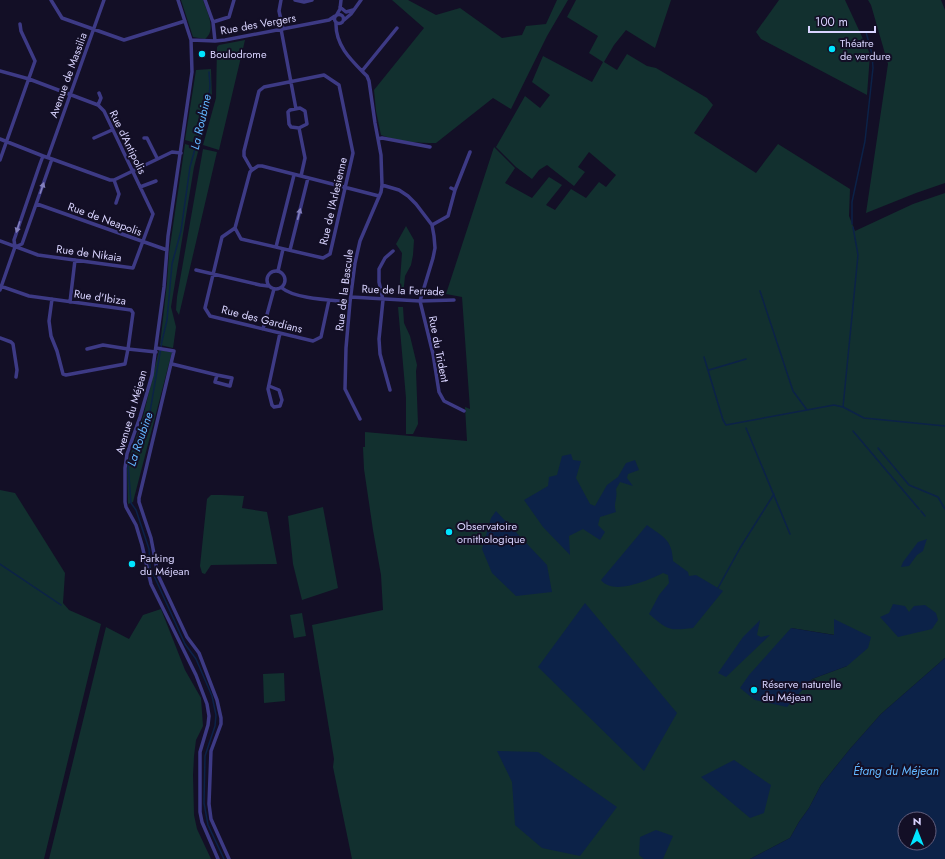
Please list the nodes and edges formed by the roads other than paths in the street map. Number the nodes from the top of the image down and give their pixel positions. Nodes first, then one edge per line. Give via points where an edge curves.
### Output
1 (51, 0) edge
2 (104, 0) edge
3 (178, 0) edge
4 (205, 0) edge
5 (234, 0) edge
6 (281, 0) edge
7 (295, 0) edge
8 (312, 0) edge
9 (341, 0) edge
10 (361, 0) edge
11 (340, 8) junction
12 (353, 10) junction
13 (336, 16) junction
14 (342, 17) junction
15 (329, 20) junction
16 (185, 21) junction
17 (213, 22) junction
18 (337, 22) junction
19 (20, 24) dead end
20 (397, 28) dead end
21 (282, 29) junction
22 (93, 30) junction
23 (191, 40) junction
24 (215, 41) junction
25 (0, 71) edge
26 (362, 71) junction
27 (29, 79) junction
28 (291, 82) junction
29 (99, 93) dead end
30 (70, 95) junction
31 (98, 105) junction
32 (296, 109) junction
33 (299, 128) junction
34 (112, 130) junction
35 (94, 138) dead end
36 (144, 138) dead end
37 (0, 139) edge
38 (378, 139) junction
39 (6, 142) junction
40 (430, 146) dead end
41 (470, 152) dead end
42 (181, 153) junction
43 (43, 156) junction
44 (50, 158) junction
45 (157, 158) junction
46 (0, 160) edge
47 (252, 170) junction
48 (132, 171) junction
49 (294, 175) junction
50 (301, 176) junction
51 (308, 178) junction
52 (114, 180) junction
53 (156, 180) dead end
54 (382, 185) junction
55 (140, 187) junction
56 (346, 187) junction
57 (451, 188) dead end
58 (455, 190) junction
59 (379, 196) junction
60 (37, 204) junction
61 (116, 204) dead end
62 (432, 225) junction
63 (235, 228) junction
64 (0, 241) edge
65 (143, 242) junction
66 (15, 247) junction
67 (276, 247) junction
68 (283, 249) junction
69 (167, 250) junction
70 (290, 250) junction
71 (393, 251) dead end
72 (75, 260) junction
73 (196, 270) dead end
74 (278, 271) junction
75 (213, 274) junction
76 (268, 286) junction
77 (0, 287) edge
78 (282, 288) junction
79 (274, 289) junction
80 (351, 297) junction
81 (52, 300) junction
82 (329, 300) junction
83 (383, 300) junction
84 (454, 300) dead end
85 (420, 301) junction
86 (70, 302) junction
87 (350, 302) junction
88 (263, 329) junction
89 (280, 333) junction
90 (0, 338) edge
91 (87, 349) dead end
92 (128, 349) junction
93 (156, 350) junction
94 (172, 364) junction
95 (217, 375) junction
96 (16, 377) dead end
97 (269, 386) junction
98 (390, 390) dead end
99 (464, 411) dead end
100 (360, 419) dead end
101 (218, 859) edge
102 (229, 859) edge

1 - 22 street via 62,18
2 - 22 street, Avenue de Massilia
3 - 16 street, Avenue du Méjean
4 - 17 street
5 - 17 street via 229,16
6 - 21 street via 279,11
7 - 8 street
9 - 11 street
10 - 12 street
11 - 12 street via 346,12
11 - 13 street
11 - 14 street
12 - 14 street via 348,18
13 - 14 street
13 - 15 street, Rue des Vergers
13 - 18 street
14 - 18 street
15 - 18 street, Rue des Vergers
15 - 21 street, Rue des Vergers
16 - 22 street via 124,40
16 - 23 street, Avenue du Méjean
17 - 24 street
18 - 26 street, Rue de la Bascule via 336,32 344,51
19 - 27 street via 35,61
20 - 26 street
21 - 24 street, Rue des Vergers
21 - 28 street
22 - 30 street, Avenue de Massilia
23 - 24 street, Rue des Vergers
23 - 42 street, Avenue du Méjean via 192,72
25 - 27 street, Rue d'Antipolis
26 - 38 street, Rue de la Bascule via 369,81
27 - 30 street, Rue d'Antipolis
27 - 39 street
28 - 32 street
28 - 47 street, Rue de l'Arlesienne via 264,87 259,91 244,151
28 - 56 street, Rue de l'Arlesienne via 324,75 339,85 353,153
29 - 31 street, Rue d'Antipolis via 101,98
30 - 31 street, Rue d'Antipolis
30 - 44 street, Avenue de Massilia
31 - 34 street, Rue d'Antipolis via 104,111
32 - 33 street via 303,109 306,117 306,125
32 - 33 street via 288,112 289,124 291,127
33 - 50 street via 305,158
34 - 35 street
34 - 48 street, Rue d'Antipolis
36 - 45 street via 148,138
37 - 39 street
38 - 40 street
38 - 54 street, Rue de la Bascule
39 - 43 street
39 - 46 street
41 - 58 street
42 - 45 street via 172,152
42 - 69 street, Avenue du Méjean
43 - 44 street
43 -> 66 street, Avenue de Massilia via 14,240
44 - 52 street
60 -> 44 street, Avenue de Massilia
45 - 48 street
47 - 49 street via 262,166
47 - 63 street
48 - 52 street
48 - 55 street, Rue d'Antipolis
49 - 50 street
49 - 67 street
50 - 51 street
51 - 56 street
70 -> 51 street
52 - 61 street via 119,194
53 - 55 street, Rue d'Antipolis
54 - 59 street, Rue de la Bascule
54 - 62 street via 399,190 408,196
55 - 65 street, Rue d'Antipolis via 152,214
56 - 59 street
56 - 70 street, Rue de l'Arlesienne via 330,254 323,258
57 - 58 street
58 - 62 street via 448,216
59 - 80 street, Rue de la Bascule via 360,241
60 - 65 street, Rue de Neapolis
60 - 66 street, Avenue de Massilia via 22,244
62 - 85 street via 433,258
63 - 67 street, Rue de l'Arlesienne via 241,239
63 - 75 street, Rue des Gardians via 222,237
64 - 66 street, Rue de Nikaia
65 - 69 street, Rue de Neapolis
65 - 72 street, Rue de Nikaia via 133,268
66 - 72 street, Rue de Nikaia via 38,255
66 - 77 street, Avenue de Massilia
67 - 68 street, Rue de l'Arlesienne
68 - 70 street, Rue de l'Arlesienne
68 - 74 street
69 - 93 street, Avenue du Méjean
71 - 83 street via 385,258 379,269
72 - 86 street
73 - 75 street
74 - 76 street via 269,274 266,280
74 - 78 street via 285,277
75 - 76 street
75 - 88 street, Rue des Gardians via 205,308 210,316
76 - 79 street
77 - 81 street, Rue d'Ibiza
78 - 79 street
78 - 82 street via 286,292
79 - 88 street
80 - 83 street, Rue de la Ferrade
80 - 87 street, Rue de la Bascule
81 - 86 street, Rue d'Ibiza
81 - 92 street via 50,328 63,374 125,364
82 - 87 street
82 - 89 street, Rue des Gardians via 321,337 313,341
83 - 85 street, Rue de la Ferrade
83 - 98 street via 380,354
84 - 85 street, Rue de la Ferrade
85 - 99 street, Rue du Trident via 439,392 444,401
86 - 92 street, Rue d'Ibiza via 131,310 133,313
87 - 100 street, Rue de la Bascule via 344,384
88 - 89 street, Rue des Gardians
89 - 97 street
90 - 96 street via 13,344 18,370
91 - 92 street via 104,345
92 - 93 street
93 - 94 street via 173,350
93 - 101 street, Avenue du Méjean via 152,375 127,454 125,502 136,526 151,584 196,675 207,704 208,725 200,752 200,812
94 - 95 street
94 - 102 street via 139,502 151,538 158,575 187,637 199,653 222,718 211,751 209,804 211,819
95 - 95 street via 232,378 230,386 215,382
97 - 97 street via 272,405 280,406 282,400 279,390

